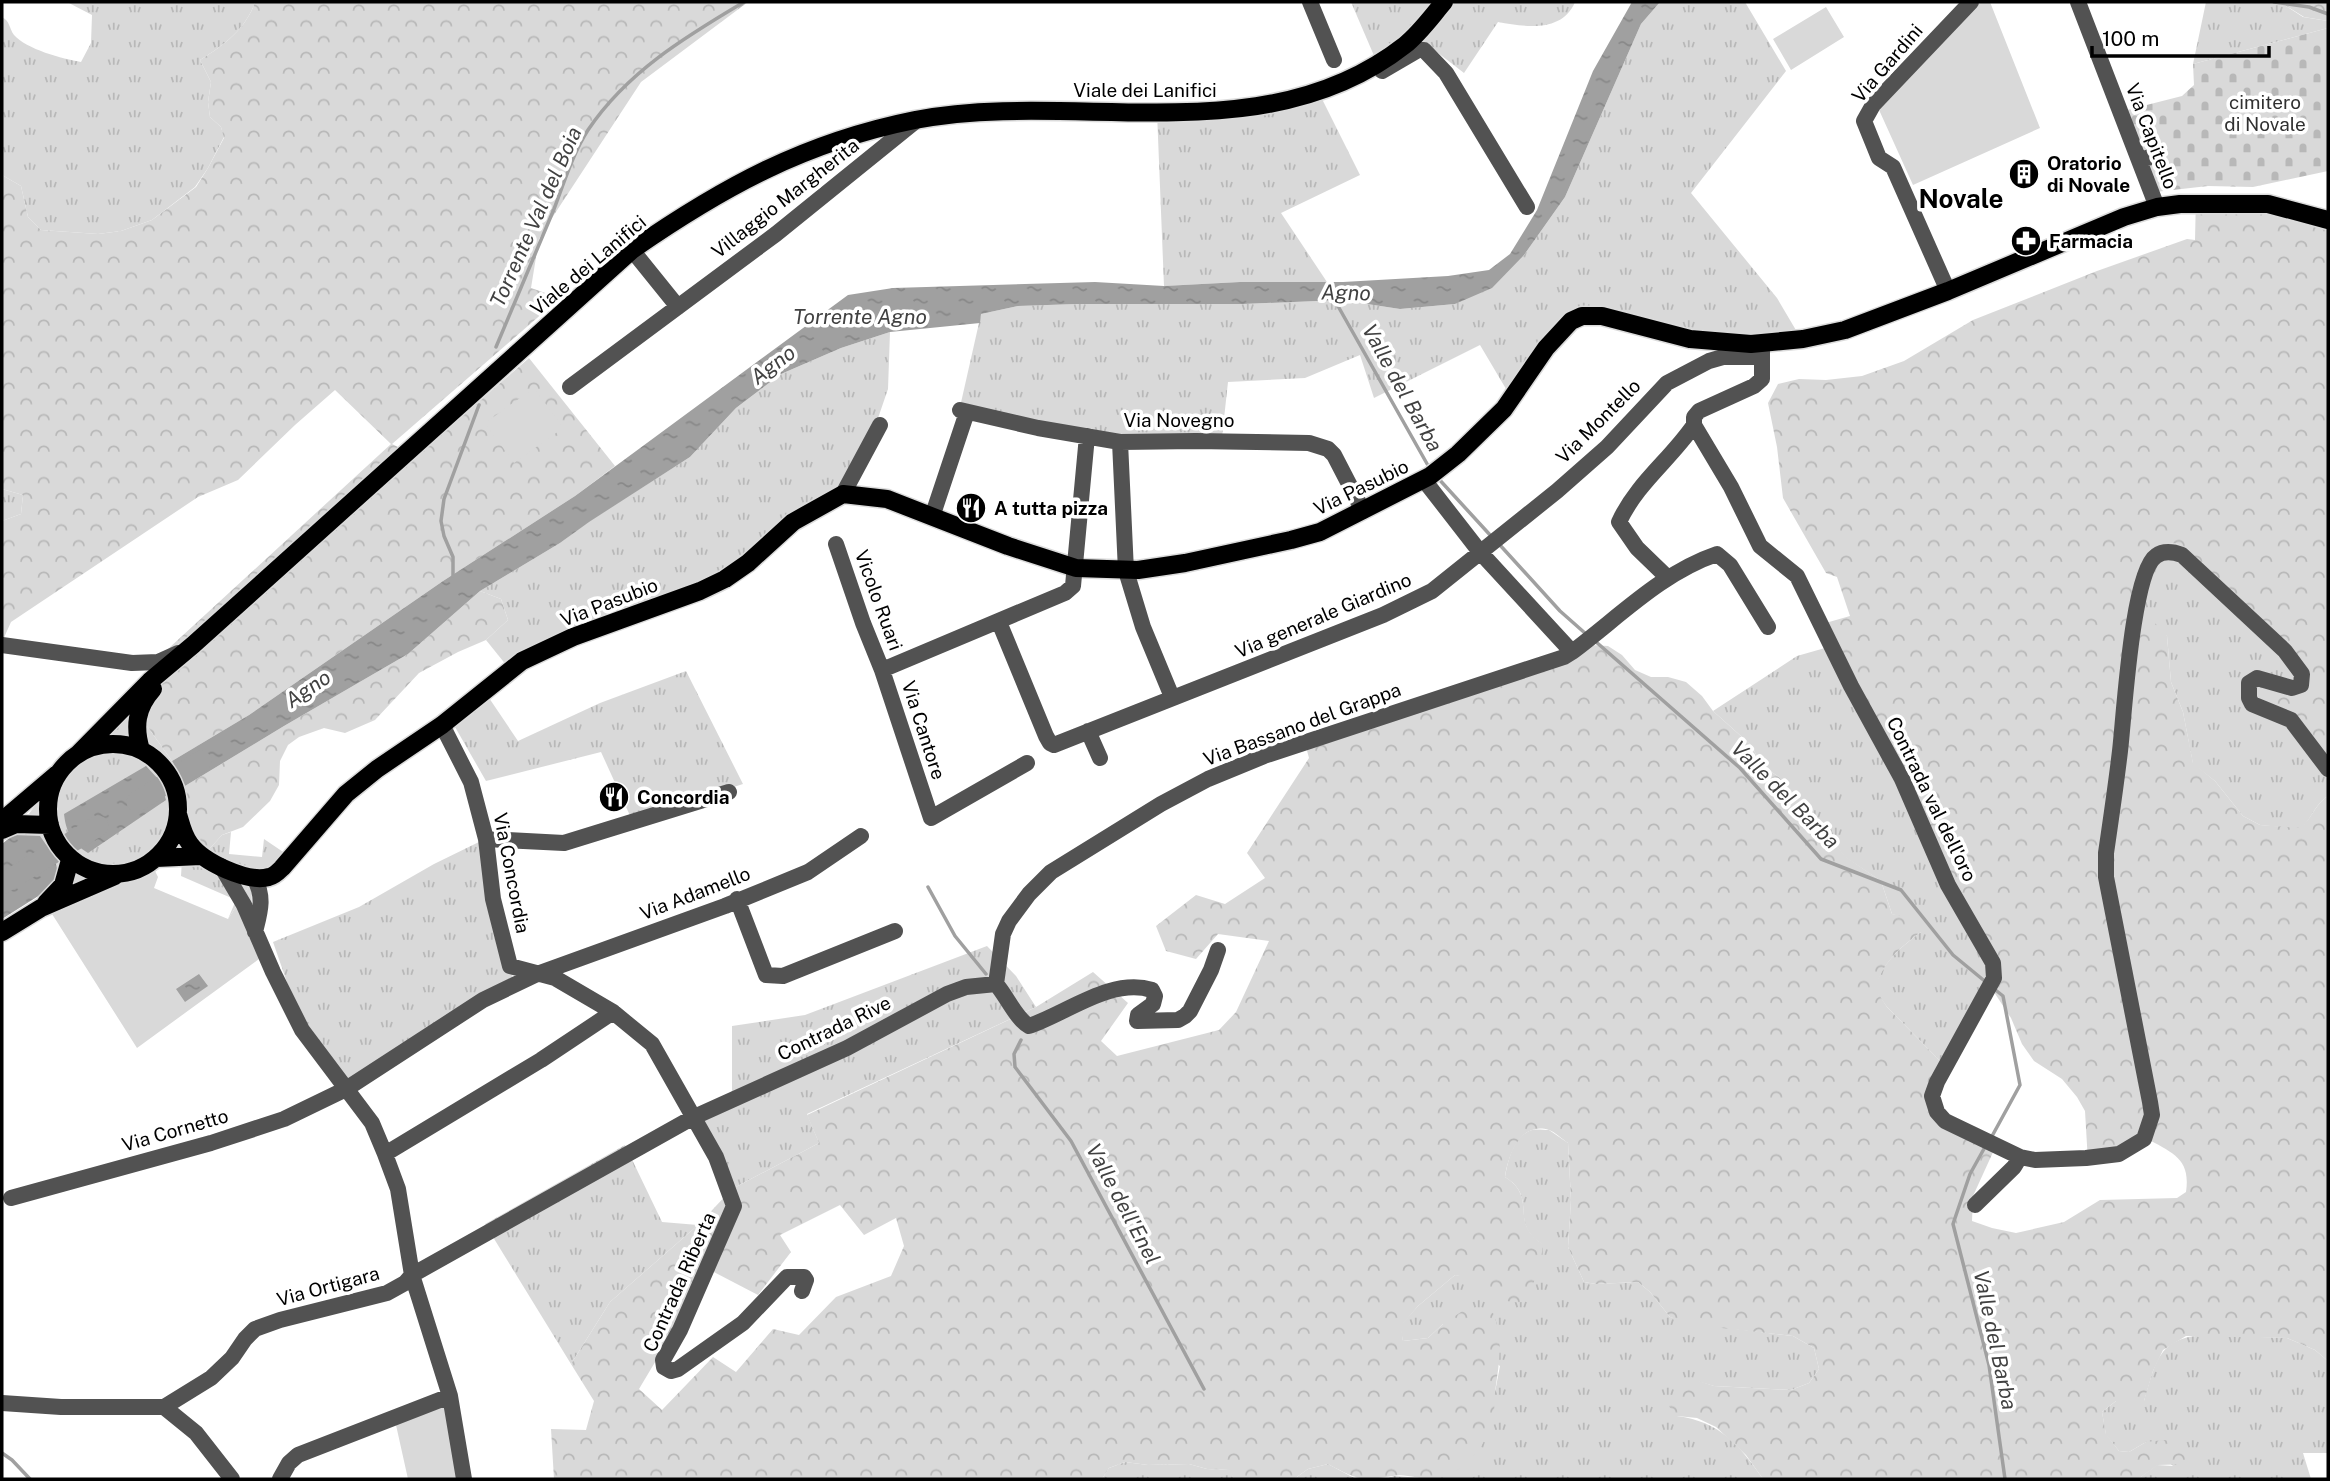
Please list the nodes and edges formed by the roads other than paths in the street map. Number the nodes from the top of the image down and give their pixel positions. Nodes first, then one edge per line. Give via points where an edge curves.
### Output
1 (1310, 2) edge
2 (1444, 2) edge
3 (1455, 2) edge
4 (1971, 2) edge
5 (2078, 2) edge
6 (1420, 30) junction
7 (1334, 60) dead end
8 (1378, 63) junction
9 (916, 120) junction
10 (2158, 155) dead end
11 (2139, 160) junction
12 (1527, 207) dead end
13 (2157, 207) junction
14 (2328, 220) edge
15 (632, 250) junction
16 (1948, 291) junction
17 (678, 307) junction
18 (1762, 350) junction
19 (570, 387) dead end
20 (880, 425) dead end
21 (1694, 425) junction
22 (1087, 436) junction
23 (1120, 442) junction
24 (1432, 474) junction
25 (843, 494) junction
26 (1363, 512) junction
27 (932, 517) junction
28 (836, 544) dead end
29 (1483, 549) junction
30 (1076, 568) junction
31 (1126, 571) junction
32 (1668, 578) junction
33 (999, 622) junction
34 (1768, 627) dead end
35 (2, 645) edge
36 (193, 645) junction
37 (1572, 652) junction
38 (132, 663) junction
39 (882, 670) junction
40 (150, 681) junction
41 (1172, 697) junction
42 (442, 725) junction
43 (1088, 731) junction
44 (141, 750) junction
45 (78, 754) junction
46 (1100, 758) dead end
47 (1027, 764) dead end
48 (2328, 769) edge
49 (60, 772) junction
50 (729, 792) dead end
51 (178, 814) junction
52 (2, 821) edge
53 (50, 825) junction
54 (2, 831) edge
55 (861, 836) dead end
56 (486, 839) junction
57 (201, 856) junction
58 (156, 858) junction
59 (70, 860) junction
60 (221, 866) junction
61 (282, 868) junction
62 (116, 875) junction
63 (254, 878) junction
64 (737, 900) junction
65 (262, 905) junction
66 (41, 908) junction
67 (2, 932) edge
68 (255, 932) junction
69 (895, 932) dead end
70 (1218, 950) dead end
71 (537, 974) junction
72 (996, 985) junction
73 (613, 1012) junction
74 (346, 1088) junction
75 (692, 1118) junction
76 (385, 1154) junction
77 (2020, 1157) junction
78 (11, 1198) dead end
79 (1975, 1205) dead end
80 (412, 1275) junction
81 (806, 1282) dead end
82 (450, 1396) junction
83 (2, 1403) edge
84 (164, 1407) junction
85 (232, 1479) edge
86 (280, 1479) edge
87 (464, 1479) edge

1 - 7 street
2 - 6 main road, Viale dei Lanifici
3 - 6 main road, Viale dei Lanifici
4 - 16 street, Via Gardini via 1873,105 1864,121 1879,158 1893,167
5 - 11 street, Via Capitello
6 - 8 main road, Viale dei Lanifici
8 - 9 main road, Viale dei Lanifici via 1311,92 1249,108 1206,113 1003,112
8 - 12 street via 1382,71 1424,50 1450,79
9 - 15 main road, Viale dei Lanifici via 834,141 749,176
9 - 17 street, Villaggio Margherita
10 - 11 street
11 - 13 street, Via Capitello
13 - 14 main road via 2268,204
13 - 16 main road
15 - 17 street
15 - 36 main road, Viale dei Lanifici
16 - 18 main road via 1845,330
17 - 19 street, Villaggio Margherita
18 - 21 street via 1762,379 1699,411
18 - 24 main road, Via Pasubio via 1690,339 1602,316 1582,316 1571,321 1546,348 1504,409
18 - 29 street, Via Montello via 1709,360 1667,383 1607,447
20 - 25 street
21 - 32 street via 1629,501 1619,522 1637,548
21 - 77 street, Contrada val dell'oro via 1760,545 1797,576 1902,779 1948,884 1993,963 1990,985 1952,1050 1932,1096 1937,1112 1945,1121
22 - 23 street, Via Novegno
22 - 27 street, Via Novegno via 962,414
22 - 30 street
23 - 26 street, Via Novegno via 1320,446 1334,455
23 - 31 street
24 - 26 main road, Via Pasubio
24 - 29 street
25 - 27 main road, Via Pasubio via 887,499
25 - 42 main road, Via Pasubio via 793,522 724,579 522,661
26 - 31 main road, Via Pasubio via 1291,541 1185,564
27 - 30 main road, Via Pasubio
28 - 39 street, Vicolo Ruari
29 - 37 street
29 - 41 street, Via generale Giardino via 1432,591 1383,615
30 - 31 main road, Via Pasubio
30 - 33 street, Via Cantore via 1073,586 1065,593
31 - 41 street
32 - 34 street, Via Bassano del Grappa via 1717,554 1730,565
32 - 37 street, Via Bassano del Grappa
33 - 39 street, Via Cantore
33 - 43 street via 1050,743
35 - 38 street
36 - 38 street via 158,662
36 - 40 main road, Viale dei Lanifici
36 - 44 main road, Viale dei Lanifici via 147,695 137,716
37 - 72 street, Via Bassano del Grappa via 1264,756 1161,804 1051,872 1029,894 1003,934
38 - 40 street
39 - 47 street, Via Cantore via 931,818
40 - 45 main road, Viale dei Lanifici
41 - 43 street
42 - 56 street, Via Concordia via 471,782
42 - 61 main road, Via Pasubio via 346,794
43 - 46 street
44 - 45 main road via 120,744 98,745
44 - 51 main road via 169,776 177,794
45 - 49 main road
48 - 77 street, Contrada val dell'oro via 2291,720 2252,704 2249,698 2249,683 2257,678 2292,688 2301,685 2302,674 2285,651 2182,555 2156,556 2143,579 2132,637 2106,853 2106,877 2152,1115 2144,1139 2110,1156
49 - 52 main road
49 - 53 main road via 51,788
50 - 56 street via 564,843
51 - 57 main road via 190,844
51 - 58 main road via 175,830
53 - 54 main road via 16,824
53 - 59 main road
55 - 64 street, Via Adamello via 808,872
56 - 71 street, Via Concordia via 493,899 510,966
57 - 58 main road
57 - 60 main road
58 - 62 main road
59 - 62 main road via 91,871
59 - 66 main road via 63,885
60 - 63 main road
60 - 68 street
61 - 63 main road, Via Pasubio via 271,877
61 - 65 street
62 - 66 main road
63 - 65 street
64 - 69 street via 766,975 783,976
64 - 71 street, Via Adamello
65 - 68 street
66 - 67 main road
68 - 74 street via 302,1030
70 - 72 street via 1189,1011 1178,1020 1137,1021 1153,1004 1154,996 1152,990 1140,987 1097,997 1029,1026
71 - 73 street, Via Concordia via 555,978
71 - 74 street, Via Cornetto via 483,1000
72 - 75 street, Contrada Rive via 947,994 847,1048
73 - 75 street, Via Concordia via 652,1044
73 - 76 street
74 - 76 street via 372,1123
74 - 78 street, Via Cornetto via 272,1123
75 - 80 street, Via Ortigara
75 - 81 street, Contrada Riberta via 716,1157 734,1206 663,1360 664,1367 678,1369 743,1323 787,1277
76 - 80 street via 398,1189
77 - 79 street
80 - 82 street
80 - 84 street, Via Ortigara via 387,1293 255,1329 220,1370
82 - 86 street via 298,1455
82 - 87 street
83 - 84 street, Via Ortigara
84 - 85 street via 196,1433

